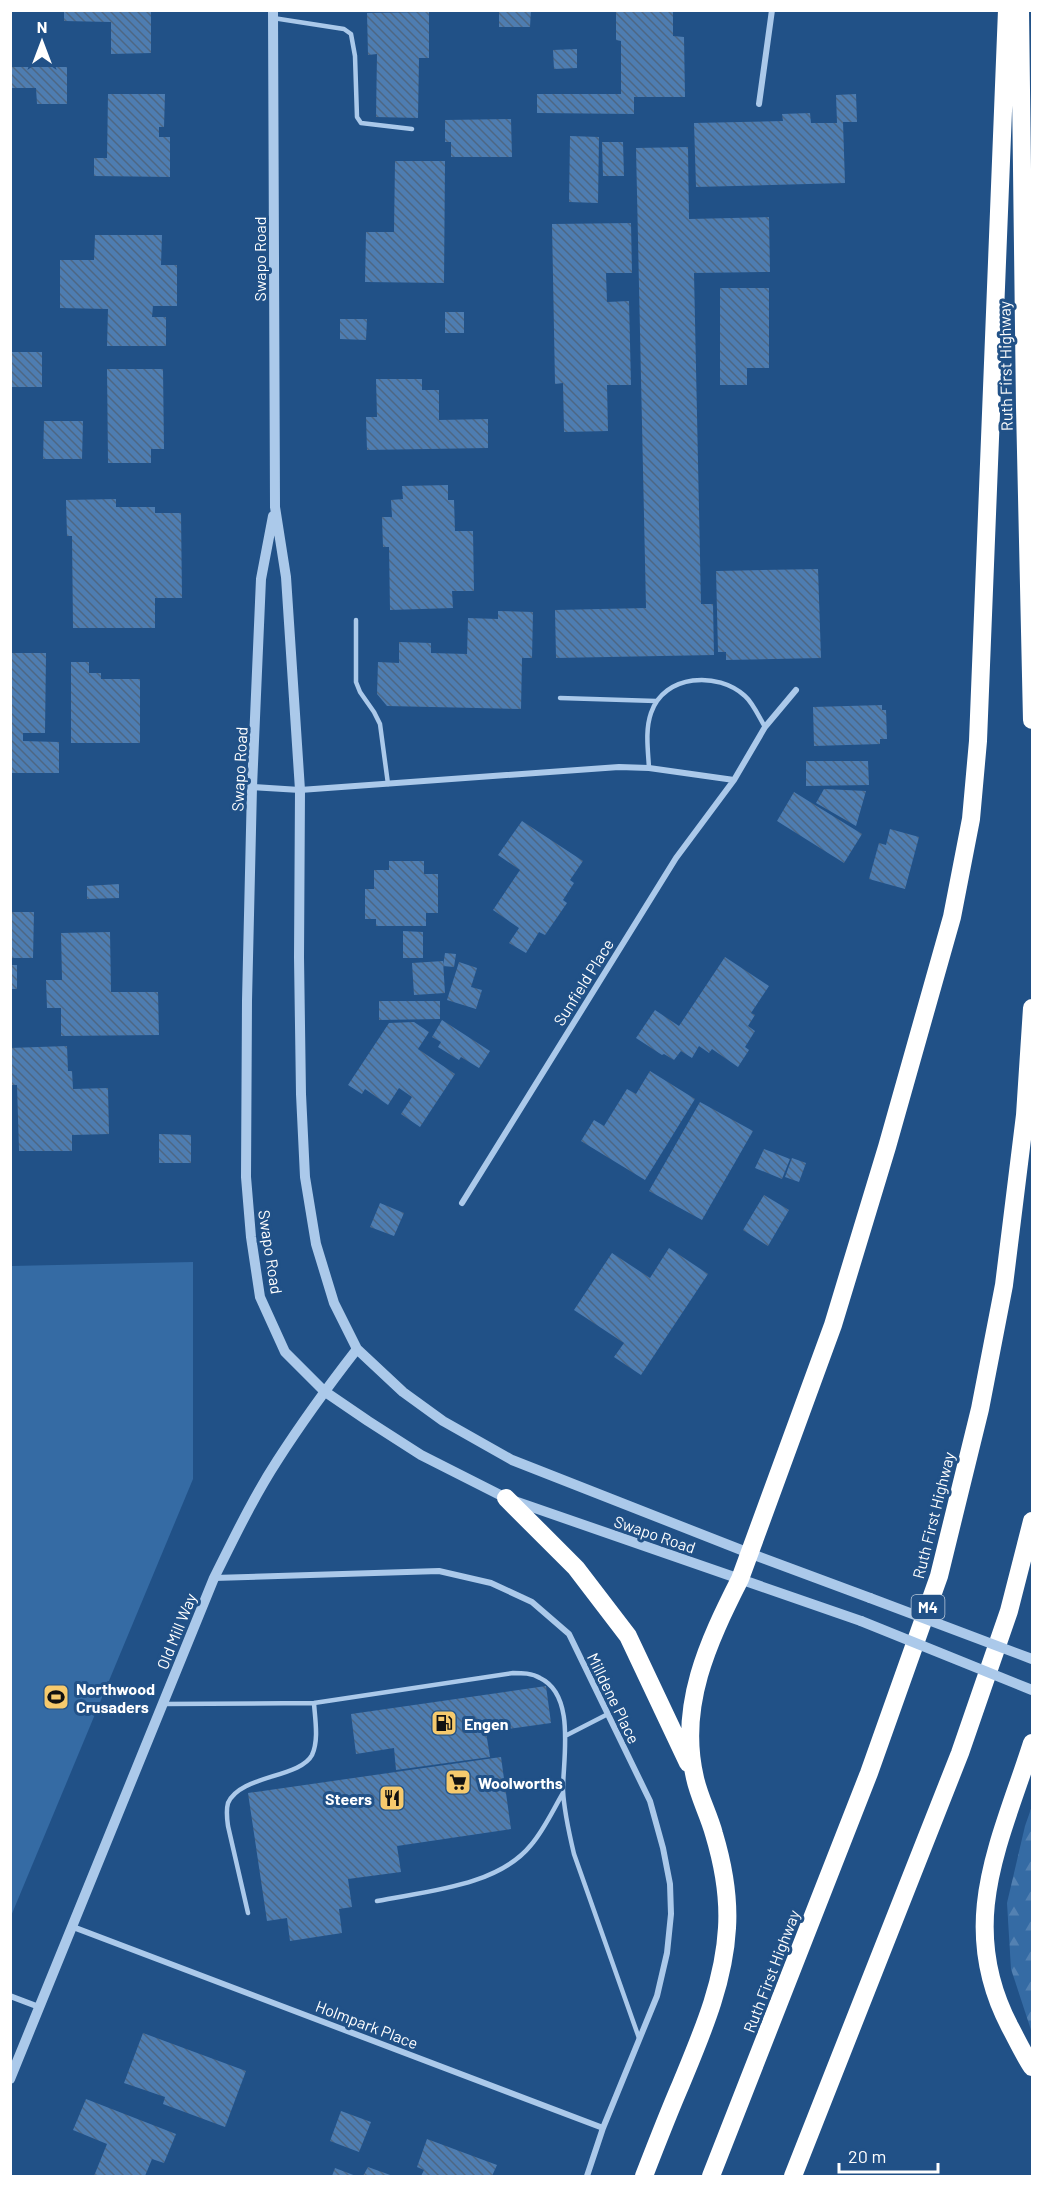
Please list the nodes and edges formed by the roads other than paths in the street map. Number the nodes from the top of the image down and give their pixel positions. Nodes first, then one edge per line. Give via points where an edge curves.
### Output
1 (772, 10) edge
2 (1007, 10) edge
3 (1020, 10) edge
4 (273, 14) edge
5 (759, 104) dead end
6 (412, 129) dead end
7 (274, 507) junction
8 (356, 620) dead end
9 (796, 690) dead end
10 (560, 698) dead end
11 (656, 701) junction
12 (1032, 720) edge
13 (765, 727) junction
14 (649, 768) junction
15 (734, 780) junction
16 (388, 784) junction
17 (252, 788) junction
18 (300, 790) junction
19 (1032, 1008) edge
20 (462, 1203) dead end
21 (357, 1349) junction
22 (324, 1392) junction
23 (506, 1498) junction
24 (1032, 1521) edge
25 (749, 1553) junction
26 (214, 1578) junction
27 (740, 1579) junction
28 (1032, 1659) edge
29 (1032, 1690) edge
30 (314, 1703) junction
31 (163, 1704) junction
32 (606, 1715) junction
33 (567, 1735) junction
34 (1032, 1743) edge
35 (695, 1778) junction
36 (563, 1793) junction
37 (377, 1901) dead end
38 (248, 1913) dead end
39 (73, 1927) junction
40 (10, 1996) edge
41 (39, 2007) junction
42 (639, 2038) junction
43 (1032, 2067) edge
44 (10, 2079) edge
45 (603, 2128) junction
46 (587, 2176) edge
47 (644, 2176) edge
48 (711, 2176) edge
49 (793, 2176) edge

1 - 5 street
2 - 25 highway via 978,741 971,819 951,917 884,1158 833,1325
3 - 12 highway, Ruth First Highway
4 - 6 lane via 344,29 351,34 357,117 361,123
4 - 7 street, Swapo Road
7 - 17 street, Swapo Road via 261,579
7 - 18 street, Swapo Road via 285,577
8 - 16 lane via 356,682 380,724
9 - 13 street, Sunfield Place
10 - 11 lane
11 - 13 lane via 678,684 715,681 735,688 747,698
11 - 14 lane via 647,730
13 - 15 street, Sunfield Place
14 - 15 street
14 - 16 street
15 - 20 street, Sunfield Place via 676,858
16 - 18 street
17 - 18 street
17 - 22 street, Swapo Road via 246,1165 251,1237 260,1297 285,1352
18 - 21 street, Swapo Road via 299,957 305,1177 316,1244 334,1303
19 - 48 highway, Ruth First Highway / M4 via 1025,1115 1004,1285 980,1409 939,1576 869,1773
21 - 22 street, Old Mill Way
21 - 25 street, Swapo Road via 427,1410 512,1460
22 - 23 street, Swapo Road via 421,1455
22 - 26 street, Old Mill Way via 276,1462
23 - 27 street, Swapo Road
23 - 35 highway via 576,1568 628,1636
24 - 49 highway via 1009,1611 960,1753
25 - 27 highway
25 - 28 street, Swapo Road, bridge
26 - 31 street, Old Mill Way
26 - 32 street, Milldene Place via 439,1571 491,1583 532,1602 568,1634
27 - 29 street, Swapo Road, bridge via 861,1621
27 - 35 highway via 722,1615 692,1702
30 - 31 lane
30 - 33 lane via 513,1673 528,1674 554,1687
30 - 38 lane via 316,1742 305,1764 252,1783 229,1802 228,1826
31 - 39 street, Old Mill Way
32 - 33 lane
32 - 42 street, Milldene Place via 650,1802 670,1884 667,1953 657,1996
33 - 36 lane
34 - 43 highway via 997,1845 984,1913 990,1977 996,1998
35 - 47 highway via 726,1883 722,1972 707,2021
36 - 37 lane via 532,1845 494,1874
36 - 42 lane via 574,1854
39 - 41 street, Old Mill Way
39 - 45 street, Holmpark Place
40 - 41 street
41 - 44 street, Old Mill Way
42 - 45 street, Milldene Place
45 - 46 street

